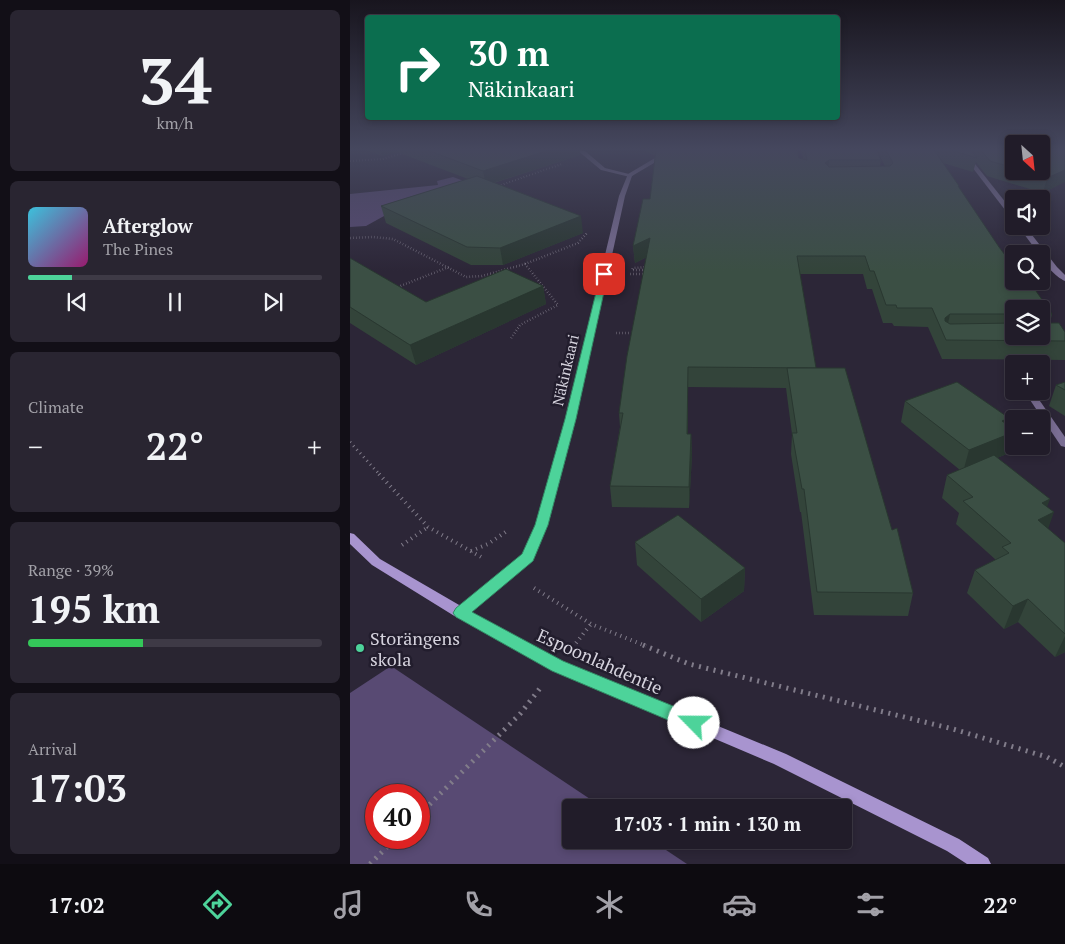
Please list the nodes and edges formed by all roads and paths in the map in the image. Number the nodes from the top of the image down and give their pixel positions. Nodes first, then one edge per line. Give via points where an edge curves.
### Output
1 (625, 190) edge
2 (992, 190) edge
3 (1005, 206) edge
4 (586, 232) dead end
5 (1027, 235) edge
6 (350, 238) edge
7 (526, 264) junction
8 (449, 267) junction
9 (649, 268) edge
10 (640, 274) dead end
11 (1065, 279) edge
12 (395, 288) edge
13 (510, 340) dead end
14 (1034, 400) edge
15 (350, 442) edge
16 (1065, 444) edge
17 (350, 537) edge
18 (510, 573) junction
19 (461, 613) junction
20 (520, 714) dead end
21 (1065, 767) edge
22 (430, 804) edge
23 (385, 849) edge
24 (370, 864) edge
25 (982, 864) edge

1 - 18 street, Näkinkaari via 571,419 542,525 528,557
2 - 3 street
4 - 7 path via 578,243
5 - 11 street
6 - 8 path via 393,239
7 - 8 path via 466,277
7 - 13 path via 558,306 520,325
8 - 12 path
9 - 10 path via 633,268 648,270 648,274
14 - 16 street
15 - 18 path via 428,527
17 - 19 street, Espoonlahdentie via 376,562
18 - 19 street, Näkinkaari
18 - 21 path via 591,624 689,664 953,729 1046,757
19 - 25 street, Espoonlahdentie via 558,666 780,759 953,845
20 - 22 path
23 - 24 path

